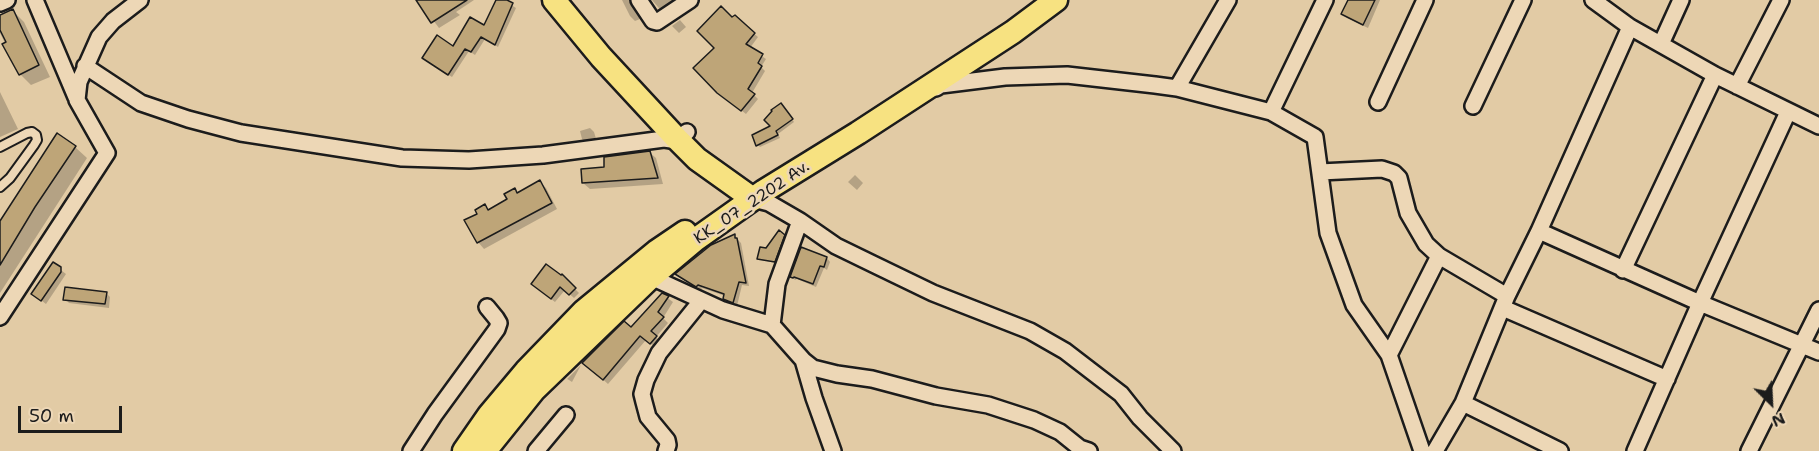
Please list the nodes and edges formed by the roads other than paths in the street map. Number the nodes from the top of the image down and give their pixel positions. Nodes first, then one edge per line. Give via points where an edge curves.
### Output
1 (7, 0) edge
2 (35, 0) edge
3 (141, 0) edge
4 (554, 0) edge
5 (574, 0) edge
6 (639, 0) edge
7 (690, 0) edge
8 (1033, 0) edge
9 (1056, 0) edge
10 (1228, 0) edge
11 (1325, 0) edge
12 (1425, 0) edge
13 (1523, 0) edge
14 (1593, 0) edge
15 (1681, 0) edge
16 (1781, 0) edge
17 (0, 3) edge
18 (1630, 27) junction
19 (1661, 44) junction
20 (85, 66) junction
21 (1715, 75) junction
22 (1737, 86) junction
23 (1177, 88) junction
24 (77, 100) junction
25 (1378, 102) dead end
26 (1473, 106) dead end
27 (1271, 112) junction
28 (1788, 112) junction
29 (1819, 126) edge
30 (858, 133) junction
31 (682, 135) junction
32 (0, 147) edge
33 (1320, 171) junction
34 (0, 187) edge
35 (756, 193) junction
36 (800, 221) junction
37 (1539, 231) junction
38 (1439, 256) junction
39 (1623, 270) junction
40 (651, 277) junction
41 (701, 301) junction
42 (1505, 302) junction
43 (1700, 303) junction
44 (487, 307) dead end
45 (1819, 310) edge
46 (0, 317) edge
47 (772, 325) junction
48 (1803, 344) junction
49 (1819, 352) edge
50 (1389, 355) junction
51 (803, 360) junction
52 (1667, 379) junction
53 (1462, 403) junction
54 (566, 415) dead end
55 (1082, 450) edge
56 (411, 451) edge
57 (464, 451) edge
58 (485, 451) edge
59 (536, 451) edge
60 (666, 451) edge
61 (833, 451) edge
62 (1173, 451) edge
63 (1422, 451) edge
64 (1435, 451) edge
65 (1560, 451) edge
66 (1635, 451) edge
67 (1749, 451) edge

1 - 17 street
2 - 24 street
3 - 20 street via 99,37
4 - 31 main road via 601,57
5 - 31 main road
6 - 7 street via 657,22
8 - 35 main road via 832,132
9 - 30 main road, KK_07_2202 Av.
10 - 23 street
11 - 27 street
12 - 25 street
13 - 26 street
14 - 18 street
15 - 19 street
16 - 22 street
18 - 19 street
18 - 37 street
19 - 21 street
20 - 24 street
20 - 31 street via 141,103 188,119 241,133 402,158 469,160 543,155
21 - 22 street
21 - 39 street
22 - 28 street
23 - 27 street
23 - 30 street via 1067,75 941,85
24 - 46 street via 107,153
27 - 33 street via 1315,137
28 - 29 street
28 - 43 street
30 - 35 main road, KK_07_2202 Av.
31 - 35 main road
32 - 34 lane via 27,133 36,135 34,145
33 - 38 street via 1395,173 1408,213 1426,244
33 - 50 street via 1328,233 1354,305
35 - 36 street
35 - 40 main road, KK_07_2202 Av.
35 - 57 main road via 657,251 584,311 526,371
36 - 47 street via 777,284
36 - 62 street via 836,246 933,293 1030,331 1065,351 1121,394
37 - 39 street
37 - 42 street
38 - 42 street
38 - 50 street
39 - 43 street
40 - 41 street
40 - 58 main road, KK_07_2202 Av. via 534,390
41 - 47 street
41 - 60 street via 659,353 645,380 642,394 648,417 667,440
42 - 52 street
42 - 53 street
43 - 48 street
43 - 52 street
44 - 56 street via 499,323 497,329
45 - 48 street
47 - 51 street
48 - 49 street
48 - 67 street
50 - 63 street
51 - 55 street via 813,368 837,374 988,405 1060,432
51 - 61 street
52 - 66 street
53 - 64 street
53 - 65 street
54 - 59 street

